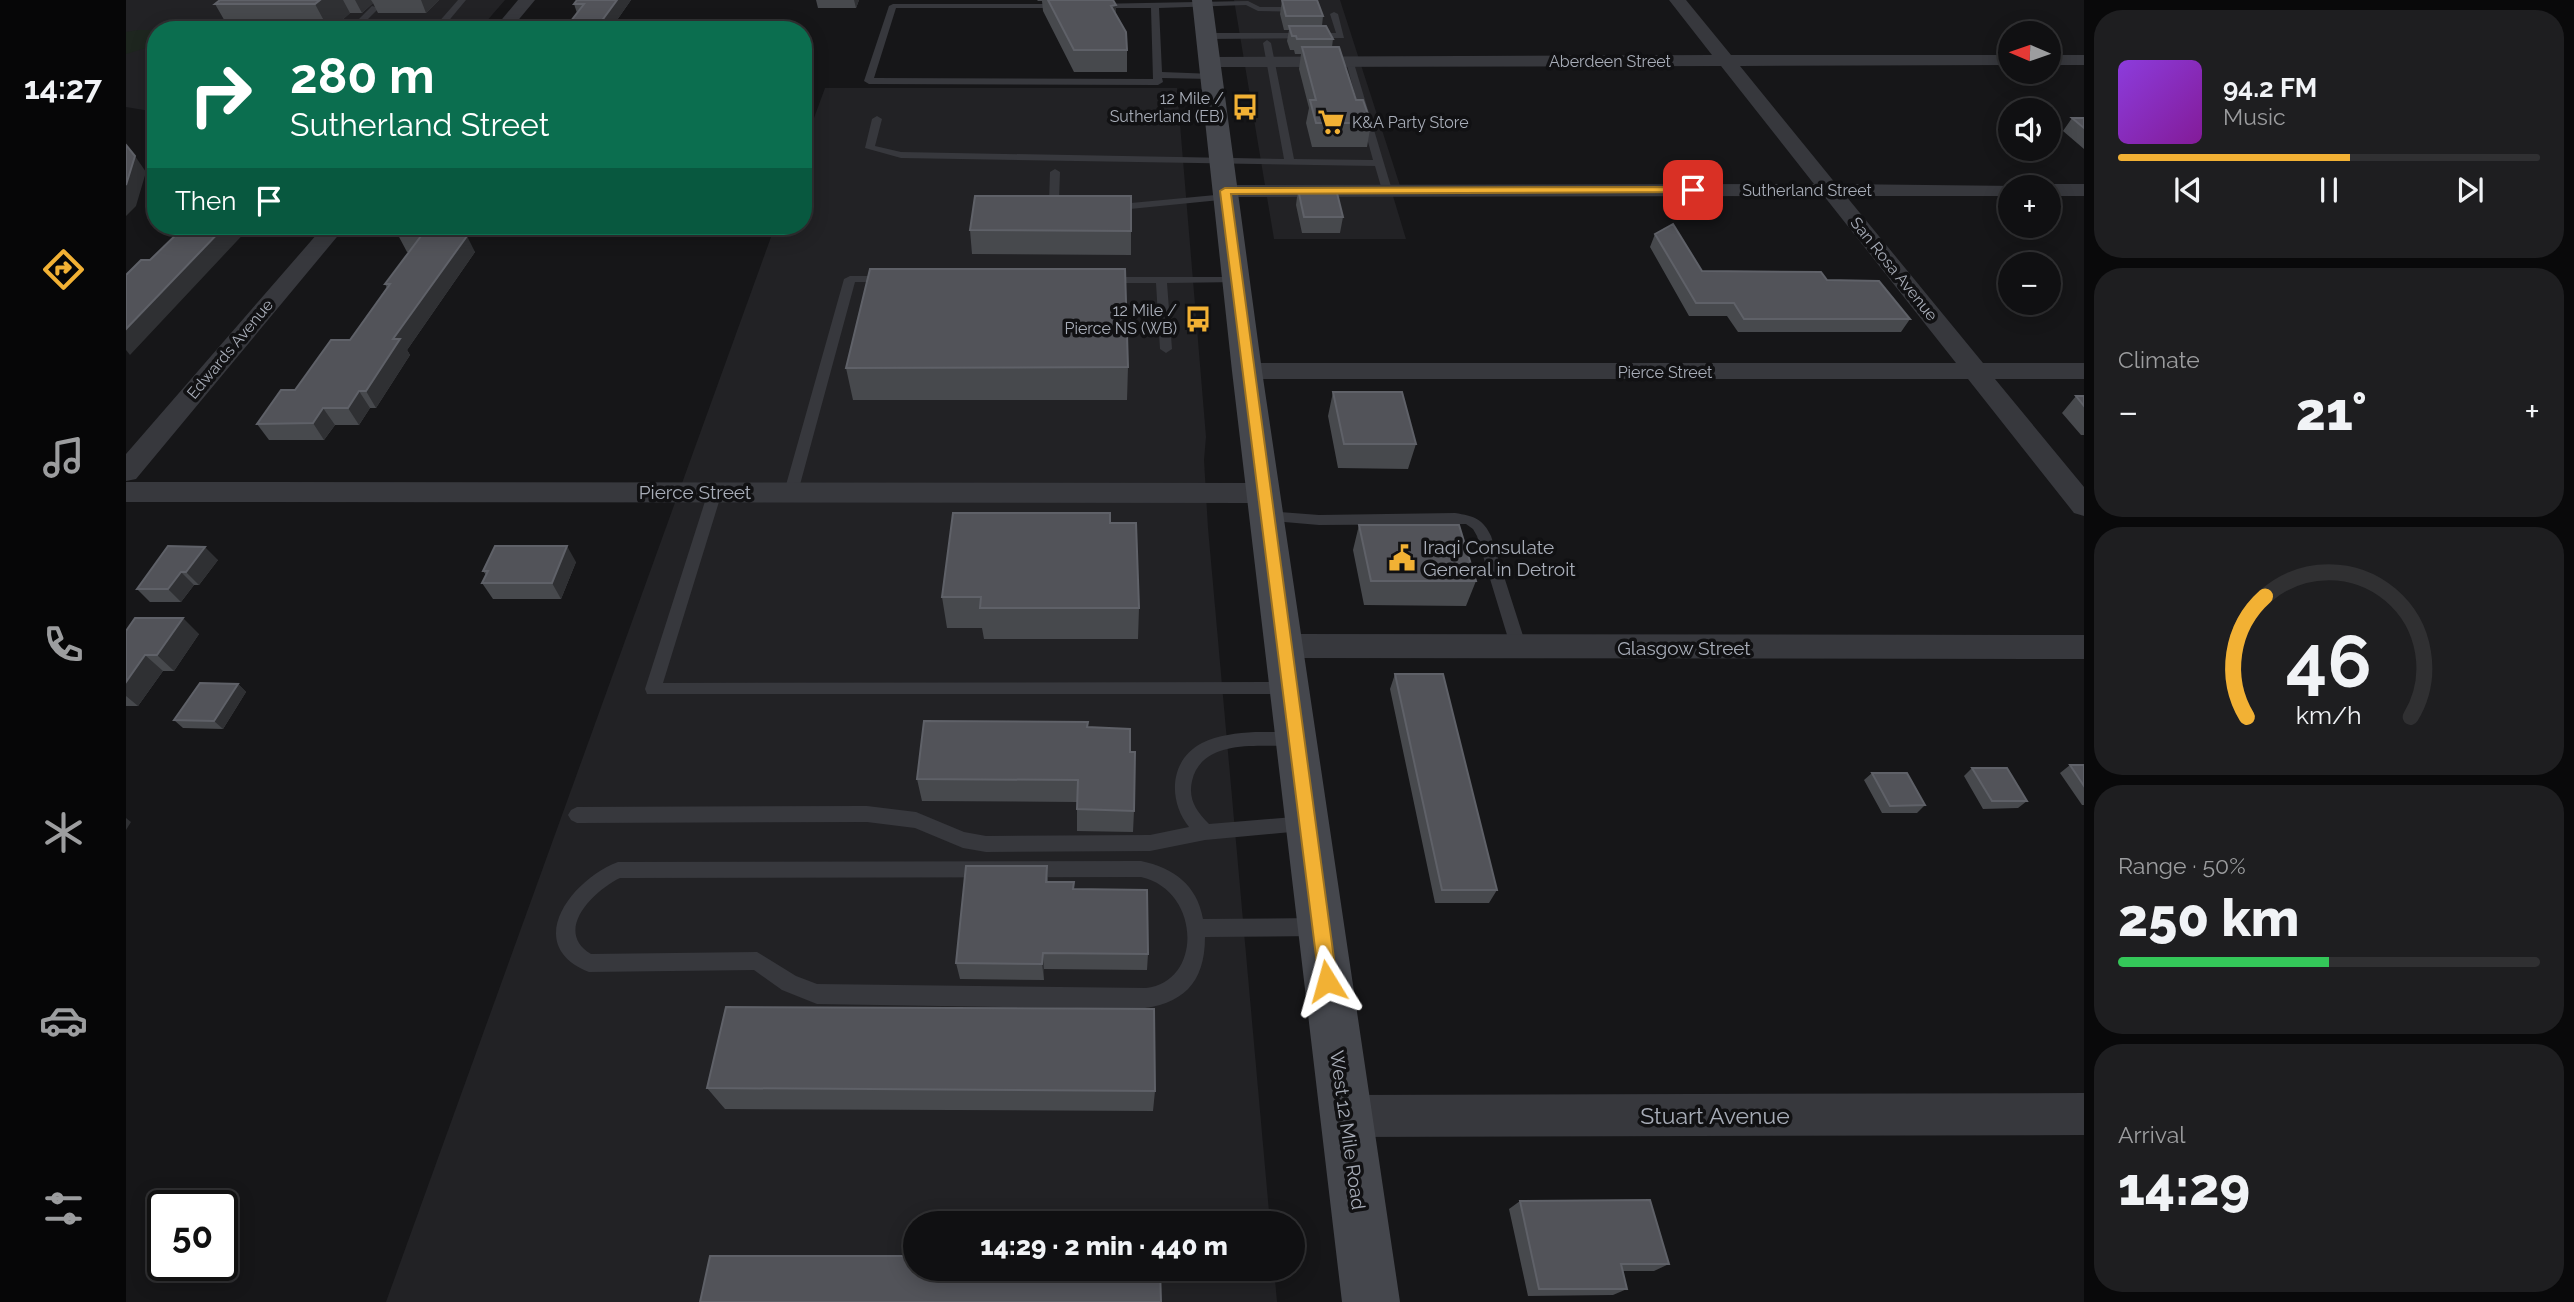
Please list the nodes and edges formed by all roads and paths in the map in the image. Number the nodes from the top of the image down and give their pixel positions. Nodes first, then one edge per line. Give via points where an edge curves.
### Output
1 (462, 0) edge
2 (527, 0) edge
3 (1310, 0) edge
4 (1677, 0) edge
5 (1248, 2) edge
6 (949, 3) edge
7 (1044, 3) edge
8 (1202, 3) edge
9 (1073, 6) edge
10 (1087, 6) edge
11 (1155, 6) junction
12 (375, 8) dead end
13 (1334, 14) dead end
14 (361, 21) edge
15 (443, 21) edge
16 (509, 21) edge
17 (1262, 25) dead end
18 (1206, 36) junction
19 (1266, 40) junction
20 (1998, 60) edge
21 (2062, 60) edge
22 (2084, 60) edge
23 (1725, 61) junction
24 (1270, 62) junction
25 (1350, 62) junction
26 (1210, 69) junction
27 (1157, 75) junction
28 (877, 119) dead end
29 (1221, 160) junction
30 (1290, 162) junction
31 (1379, 163) junction
32 (1055, 172) dead end
33 (1387, 190) junction
34 (1830, 190) junction
35 (1998, 190) edge
36 (2061, 190) edge
37 (2084, 190) edge
38 (1225, 194) junction
39 (1102, 208) edge
40 (1076, 209) edge
41 (327, 235) edge
42 (898, 279) edge
43 (1086, 280) edge
44 (1161, 280) junction
45 (1236, 280) junction
46 (1166, 349) dead end
47 (1247, 371) junction
48 (1978, 372) junction
49 (2084, 372) edge
50 (126, 472) edge
51 (126, 492) edge
52 (715, 492) junction
53 (791, 492) junction
54 (1265, 505) junction
55 (2084, 506) edge
56 (1519, 648) junction
57 (2084, 648) edge
58 (1286, 667) junction
59 (1296, 739) junction
60 (577, 815) dead end
61 (1306, 824) junction
62 (1205, 832) junction
63 (1320, 927) junction
64 (1195, 928) junction
65 (2084, 1114) edge
66 (1346, 1116) junction
67 (1371, 1302) edge

1 - 15 lane
2 - 16 street
3 - 5 lane via 1312,10 1258,9
4 - 23 street, San Rosa Avenue
5 - 8 lane
6 - 7 lane
6 - 27 lane via 893,6 869,81 1157,82
7 - 9 lane
8 - 11 lane
8 - 18 main road, West 12 Mile Road
10 - 11 lane
11 - 27 lane
12 - 14 lane
13 - 19 lane via 1341,36
17 - 19 lane
18 - 19 lane
18 - 26 main road, West 12 Mile Road
19 - 24 lane
20 - 23 street, Aberdeen Street
21 - 22 street
23 - 25 street, Aberdeen Street
23 - 34 street, San Rosa Avenue
24 - 25 street, Aberdeen Street
24 - 26 street, Aberdeen Street
24 - 30 lane
25 - 31 lane
26 - 27 lane
26 - 29 main road, West 12 Mile Road
28 - 29 lane via 870,148 901,156
29 - 30 lane
29 - 38 main road, West 12 Mile Road
30 - 31 lane
31 - 33 lane
32 - 40 lane via 1054,202
33 - 34 street, Sutherland Street
33 - 38 street, Sutherland Street
34 - 35 street, Sutherland Street
34 - 48 street, San Rosa Avenue
36 - 37 street
38 - 39 lane
38 - 45 main road, West 12 Mile Road
41 - 50 street, Edwards Avenue
42 - 53 lane via 850,279
43 - 44 lane
44 - 45 lane
44 - 46 lane
45 - 47 main road, West 12 Mile Road
47 - 48 street, Pierce Street
47 - 54 main road, West 12 Mile Road
48 - 49 street, Pierce Street
48 - 55 street, San Rosa Avenue
51 - 52 street, Pierce Street
52 - 53 street, Pierce Street
52 - 58 lane via 653,689
53 - 54 street, Pierce Street
54 - 56 lane via 1319,520 1469,520 1485,536
54 - 58 main road, West 12 Mile Road
56 - 57 street, Glasgow Street
56 - 58 street, Glasgow Street
58 - 59 main road, West 12 Mile Road
59 - 61 main road, West 12 Mile Road
59 - 62 lane via 1233,741 1200,752 1184,779 1183,794 1185,807
60 - 62 lane via 892,815 986,844 1150,844
61 - 62 lane
61 - 63 main road, West 12 Mile Road
63 - 64 lane
63 - 66 main road, West 12 Mile Road
64 - 64 lane via 1184,893 1158,873 1142,869 618,870 588,886 573,906 566,938 568,950 589,963 757,961 789,983 817,994 1137,999 1174,990 1186,978 1193,960
65 - 66 street, Stuart Avenue
66 - 67 main road, West 12 Mile Road

